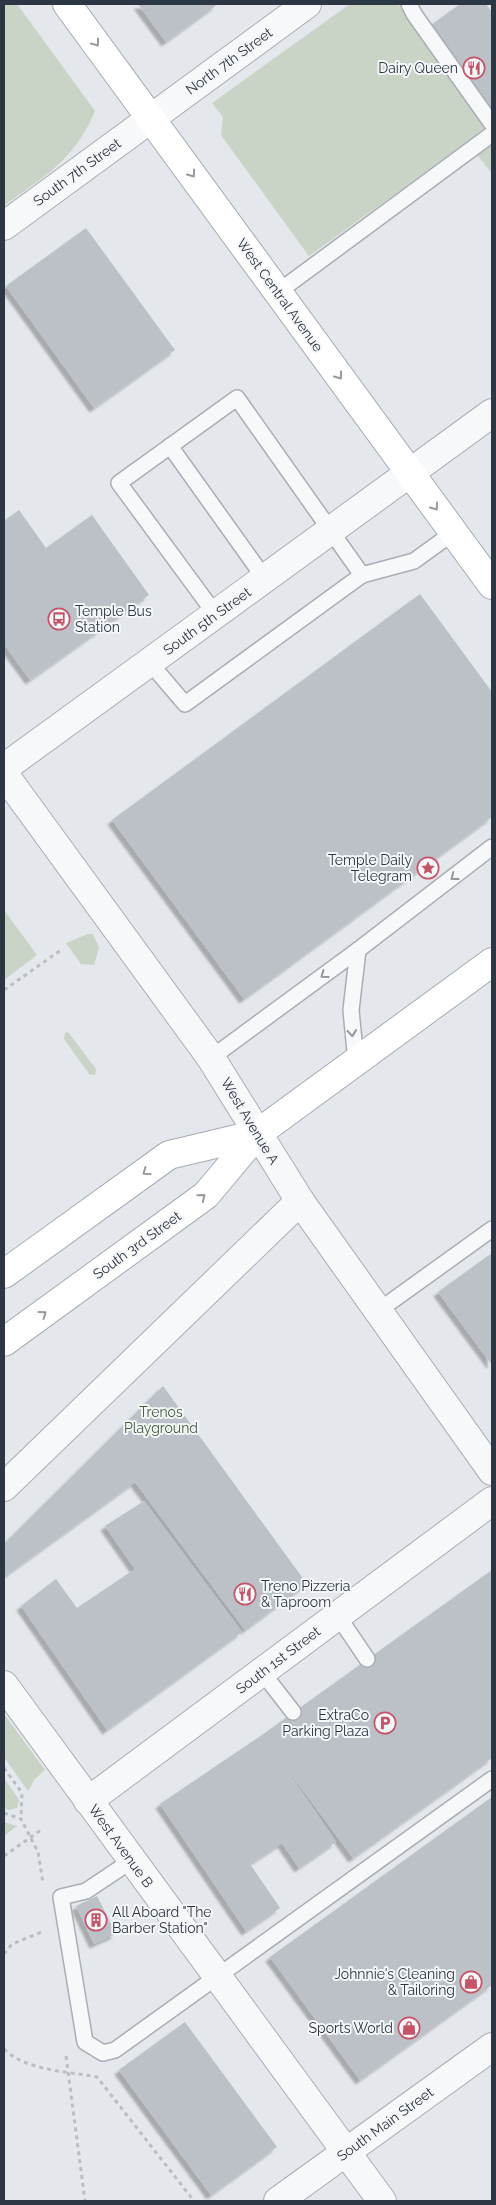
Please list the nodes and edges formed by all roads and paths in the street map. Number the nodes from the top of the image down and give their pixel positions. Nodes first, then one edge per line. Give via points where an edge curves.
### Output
1 (67, 4) edge
2 (307, 4) edge
3 (409, 4) edge
4 (151, 118) junction
5 (492, 124) edge
6 (492, 134) edge
7 (4, 226) edge
8 (278, 292) junction
9 (492, 413) edge
10 (170, 446) junction
11 (410, 472) junction
12 (330, 531) junction
13 (454, 532) junction
14 (362, 575) junction
15 (265, 579) junction
16 (492, 585) edge
17 (216, 615) junction
18 (150, 663) junction
19 (4, 768) edge
20 (4, 774) edge
21 (490, 851) edge
22 (61, 950) dead end
23 (358, 950) junction
24 (492, 962) edge
25 (4, 990) edge
26 (212, 1058) junction
27 (356, 1062) junction
28 (257, 1134) junction
29 (300, 1201) junction
30 (492, 1229) edge
31 (4, 1274) edge
32 (378, 1311) junction
33 (4, 1342) edge
34 (492, 1471) edge
35 (4, 1487) edge
36 (492, 1501) edge
37 (338, 1616) junction
38 (368, 1659) dead end
39 (262, 1672) junction
40 (4, 1684) edge
41 (293, 1712) dead end
42 (4, 1768) edge
43 (492, 1779) edge
44 (88, 1801) junction
45 (21, 1819) dead end
46 (41, 1830) dead end
47 (4, 1856) edge
48 (132, 1860) junction
49 (49, 1930) dead end
50 (4, 1954) edge
51 (216, 1976) junction
52 (492, 2047) edge
53 (4, 2048) edge
54 (346, 2152) junction
55 (194, 2201) edge
56 (278, 2201) edge
57 (382, 2201) edge

1 -> 4 main road, West Central Avenue
2 - 4 street, North 7th Street
3 - 5 lane
4 - 7 street, South 7th Street
4 -> 8 main road, West Central Avenue
6 - 8 lane
8 -> 11 main road, West Central Avenue
9 - 11 street, South 5th Street
10 - 12 lane via 237,398
10 - 15 lane
10 - 17 lane via 119,483
11 - 12 street, South 5th Street
11 -> 13 main road, West Central Avenue
12 - 14 lane
12 - 15 street, South 5th Street
13 - 14 lane via 414,561
13 - 16 main road, West Central Avenue
14 - 18 lane via 184,704
15 - 17 street, South 5th Street
17 - 18 street, South 5th Street
18 - 19 street, South 5th Street
20 - 26 street, West Avenue A
21 -> 23 lane
22 - 25 path
23 -> 26 lane
23 -> 27 lane via 351,1010
24 - 27 main road, South 3rd Street
26 - 28 street, West Avenue A
27 - 28 main road, South 3rd Street
28 - 29 street, West Avenue A
28 -> 31 main road, South 3rd Street via 169,1155
33 -> 28 main road, South 3rd Street via 206,1195
29 - 32 street, West Avenue A
29 - 35 street
30 - 32 lane
32 - 34 street, West Avenue A
36 - 37 street, South 1st Street
37 - 38 lane
37 - 39 street, South 1st Street
39 - 41 lane
39 - 44 street, South 1st Street
40 - 44 street, West Avenue B
42 - 45 path via 22,1793
43 - 51 lane
44 - 48 street, West Avenue B
46 - 47 path
48 - 51 street, West Avenue B
48 - 51 lane via 86,1891 61,1897 85,2042 103,2052 115,2050
49 - 50 path via 12,1944
51 - 54 street, West Avenue B
52 - 54 street, South Main Street
53 - 55 path via 20,2061 96,2077
54 - 56 street, South Main Street
54 - 57 street, West Avenue B

